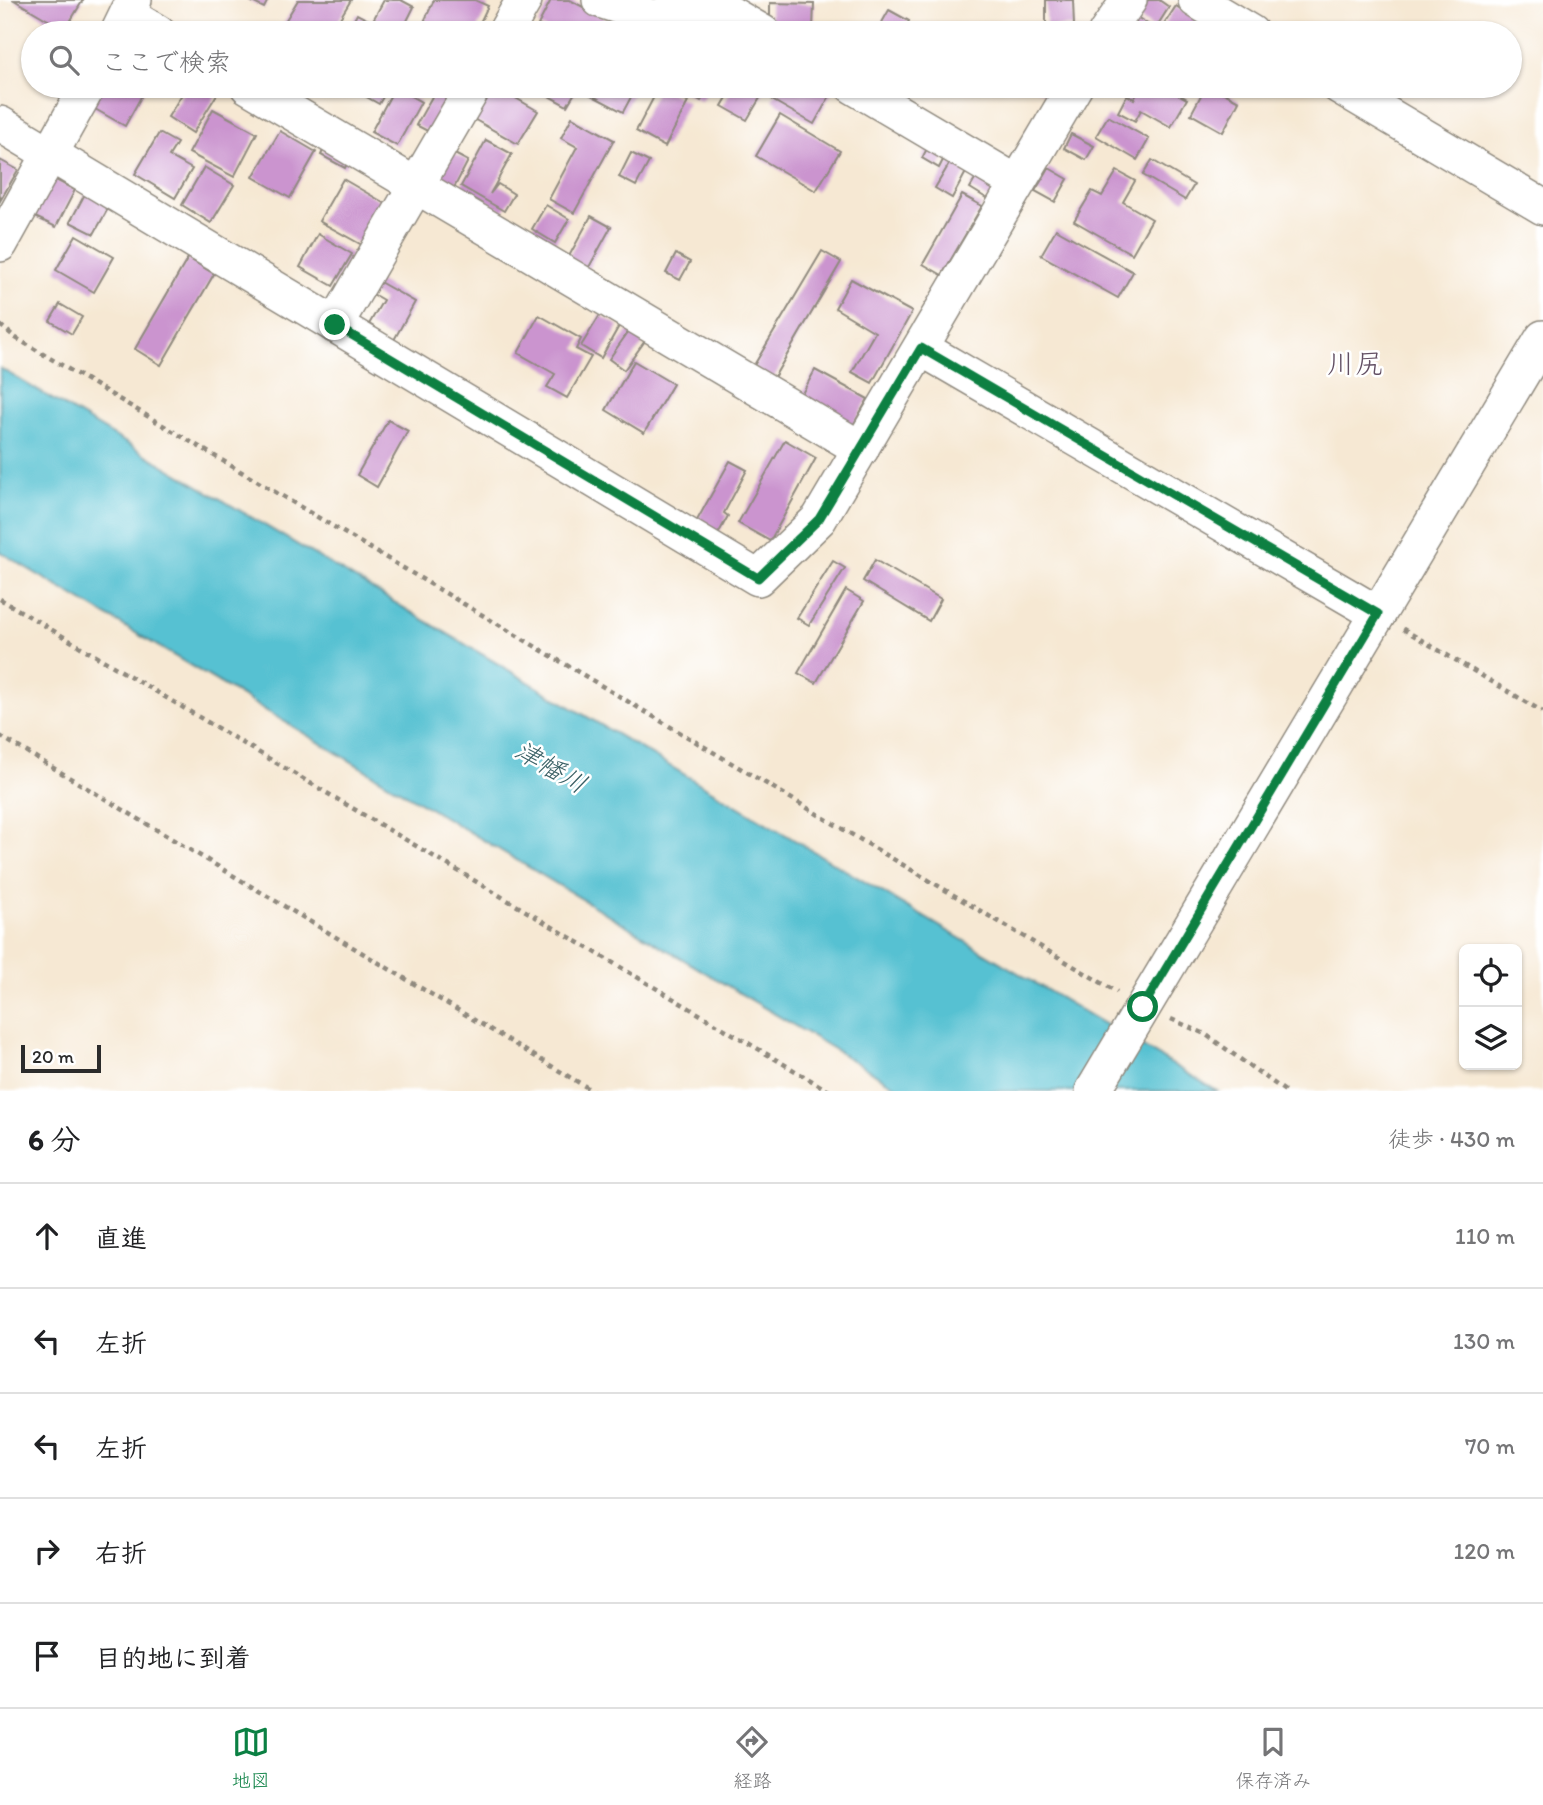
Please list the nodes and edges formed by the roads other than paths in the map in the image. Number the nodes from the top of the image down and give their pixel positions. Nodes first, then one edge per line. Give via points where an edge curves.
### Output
1 (524, 0) edge
2 (600, 0) edge
3 (1097, 0) edge
4 (1129, 0) edge
5 (1196, 0) edge
6 (710, 1) edge
7 (512, 21) edge
8 (743, 21) edge
9 (1099, 21) edge
10 (1114, 21) edge
11 (1231, 21) edge
12 (81, 98) edge
13 (268, 98) edge
14 (467, 98) edge
15 (873, 98) edge
16 (1068, 98) edge
17 (1359, 98) edge
18 (0, 124) edge
19 (49, 153) junction
20 (1017, 183) junction
21 (417, 185) junction
22 (1543, 207) edge
23 (0, 244) edge
24 (335, 325) junction
25 (1543, 338) edge
26 (921, 348) junction
27 (861, 449) junction
28 (1378, 614) junction
29 (1093, 1091) edge

1 - 7 street
2 - 6 street via 654,18
3 - 9 street
4 - 10 street
5 - 11 street
6 - 8 street
12 - 19 street
13 - 21 street
14 - 21 street
15 - 20 street
16 - 20 street
17 - 22 street
18 - 19 street
19 - 23 street
19 - 24 street
20 - 26 street
21 - 24 street
21 - 27 street
24 - 27 street via 758,578 819,519
25 - 28 street
26 - 27 street
26 - 28 street
28 - 29 street

